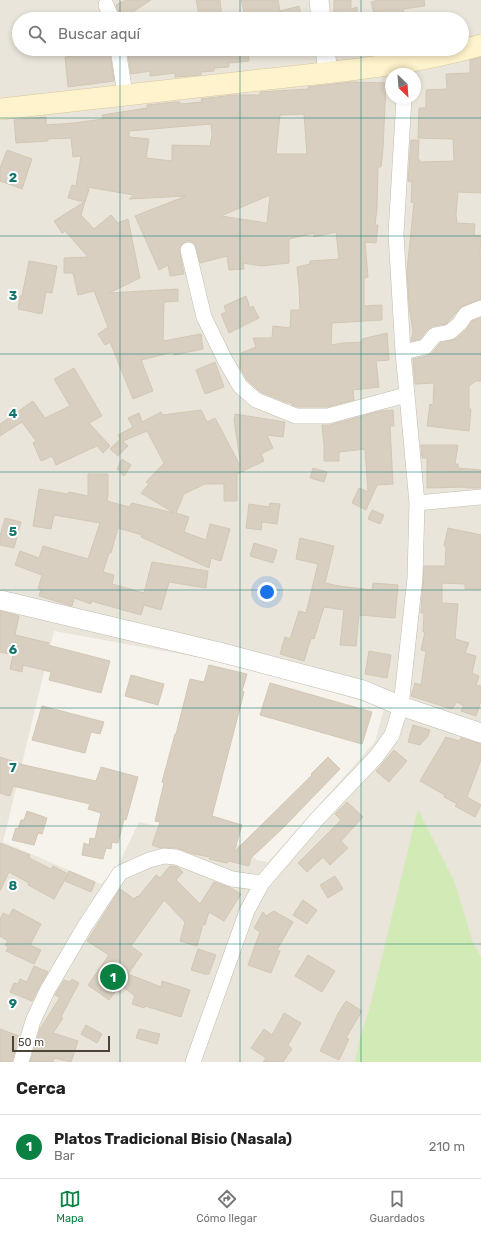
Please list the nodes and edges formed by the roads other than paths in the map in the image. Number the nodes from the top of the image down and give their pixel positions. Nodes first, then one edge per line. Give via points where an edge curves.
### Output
1 (319, 0) edge
2 (320, 12) edge
3 (481, 45) edge
4 (469, 49) edge
5 (119, 56) edge
6 (326, 56) edge
7 (446, 56) edge
8 (408, 68) edge
9 (385, 70) edge
10 (328, 73) junction
11 (125, 94) junction
12 (404, 104) edge
13 (0, 109) edge
14 (188, 250) dead end
15 (481, 308) edge
16 (402, 352) junction
17 (406, 395) junction
18 (481, 497) edge
19 (417, 503) junction
20 (0, 600) edge
21 (401, 706) junction
22 (481, 732) edge
23 (262, 883) junction
24 (20, 1062) edge
25 (193, 1062) edge

1 - 2 street
3 - 4 main road
5 - 11 street
6 - 10 street
7 - 8 main road
9 - 10 main road
10 - 11 main road
11 - 13 main road
12 - 16 street via 396,234
14 - 17 street via 204,318 240,386 256,400 296,416 328,416
15 - 16 street via 466,314 450,332 435,335 425,346
16 - 17 street
17 - 19 street
18 - 19 street
19 - 21 street via 415,578
20 - 21 street via 219,652 363,690
21 - 22 street
21 - 23 street via 392,735 376,757 317,819
23 - 24 street via 232,878 176,857 164,856 120,873 84,926 47,991 33,1021
23 - 25 street via 248,911

